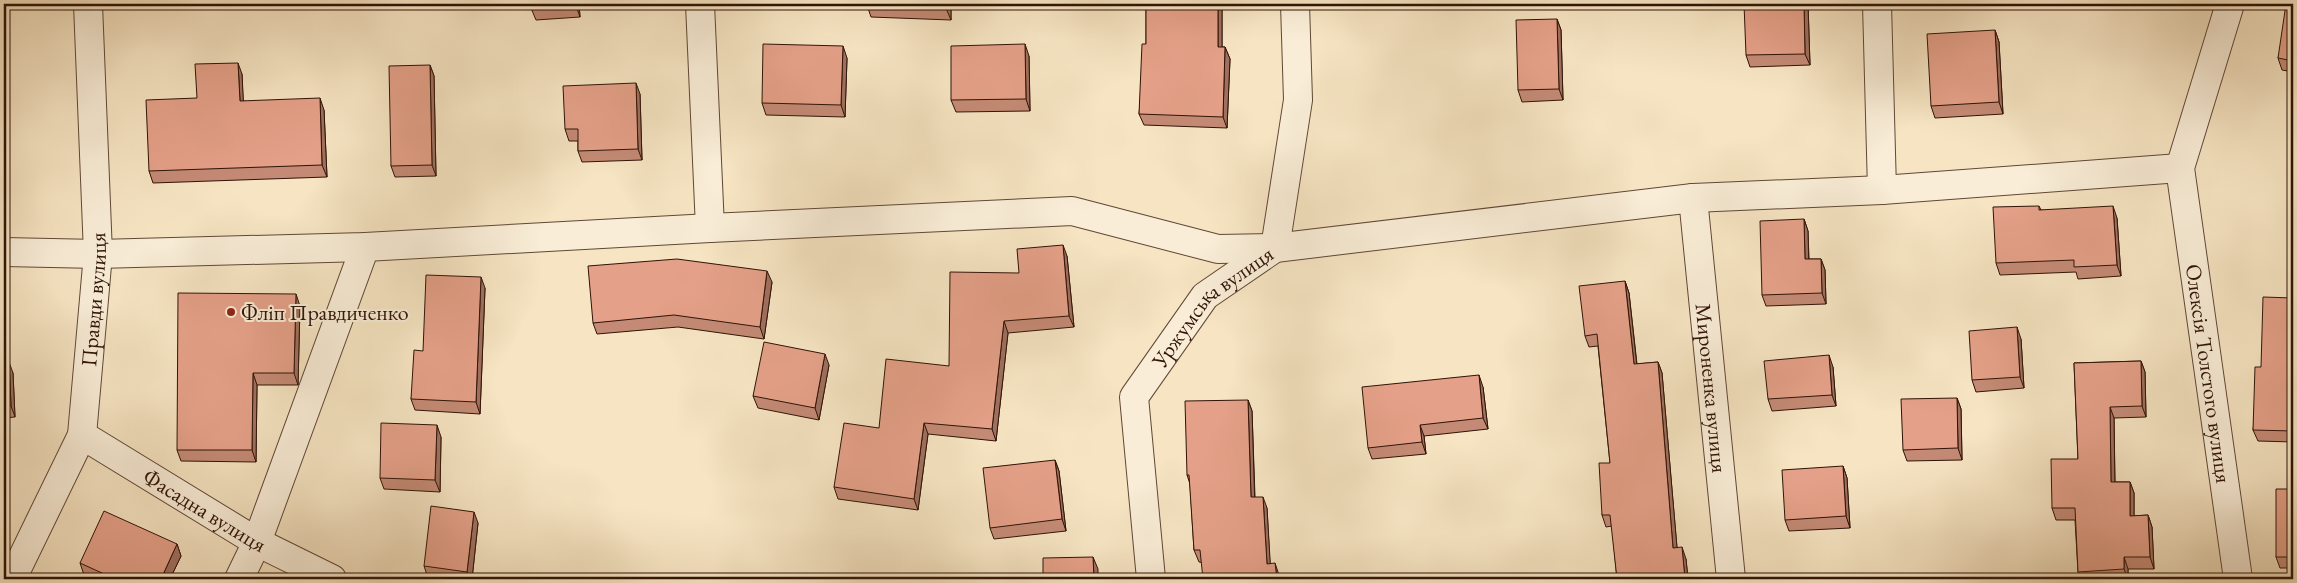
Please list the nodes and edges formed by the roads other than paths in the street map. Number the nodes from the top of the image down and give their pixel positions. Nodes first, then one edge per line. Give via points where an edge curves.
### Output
1 (88, 4) edge
2 (700, 4) edge
3 (1295, 4) edge
4 (1877, 4) edge
5 (2230, 4) edge
6 (2180, 168) junction
7 (1882, 190) junction
8 (1693, 198) junction
9 (710, 228) junction
10 (365, 247) junction
11 (1275, 248) junction
12 (4, 252) edge
13 (98, 254) junction
14 (82, 435) junction
15 (257, 542) junction
16 (12, 579) edge
17 (239, 579) edge
18 (332, 579) edge
19 (1151, 579) edge
20 (1732, 579) edge
21 (2238, 579) edge

1 - 13 street, Правди вулиця
2 - 9 street
3 - 11 street, Уржумська вулиця via 1298,100
4 - 7 street
5 - 6 street
6 - 7 street
6 - 21 street, Олексія Толстого вулиця
7 - 8 street
8 - 11 street
8 - 20 street, Мироненка вулиця
9 - 10 street
9 - 11 street via 1072,211 1218,249
10 - 13 street
10 - 15 street
11 - 19 street, Уржумська вулиця via 1205,296 1134,397
12 - 13 street
13 - 14 street, Правди вулиця
14 - 15 street, Фасадна вулиця
14 - 16 street, Правди вулиця
15 - 17 street
15 - 18 street, Фасадна вулиця

